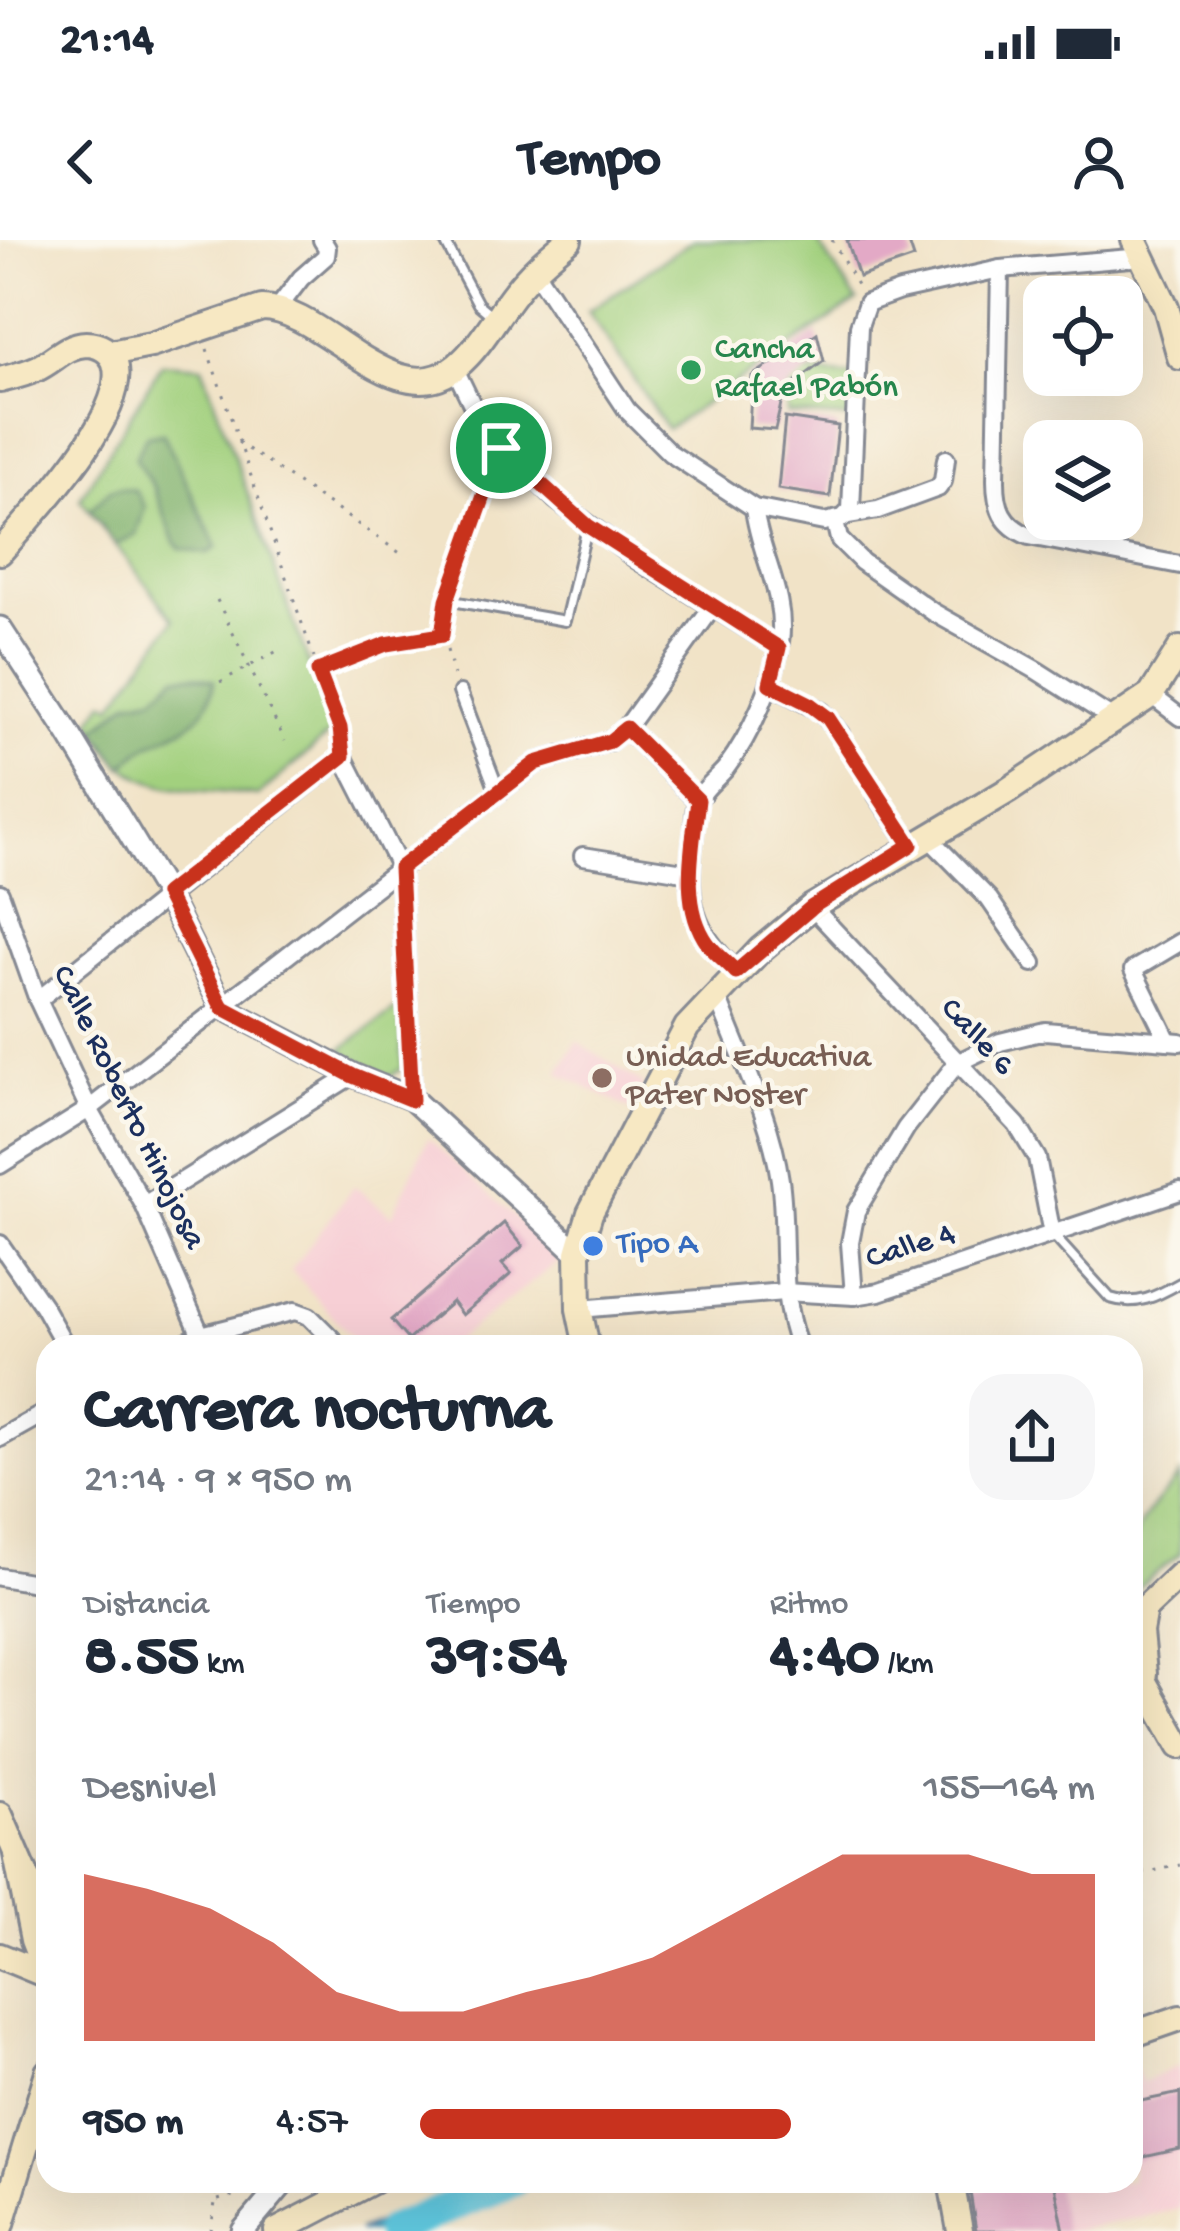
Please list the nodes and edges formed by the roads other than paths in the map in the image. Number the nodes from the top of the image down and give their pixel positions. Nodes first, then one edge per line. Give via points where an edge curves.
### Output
1 (322, 240) edge
2 (444, 240) edge
3 (1138, 249) edge
4 (548, 252) edge
5 (1000, 268) junction
6 (278, 308) junction
7 (496, 318) junction
8 (110, 353) junction
9 (1180, 357) edge
10 (455, 369) junction
11 (0, 380) edge
12 (501, 448) junction
13 (946, 459) dead end
14 (754, 508) junction
15 (841, 518) junction
16 (588, 526) junction
17 (0, 552) edge
18 (1180, 565) edge
19 (447, 600) junction
20 (712, 608) junction
21 (0, 628) edge
22 (442, 635) road end
23 (779, 648) junction
24 (1180, 649) edge
25 (770, 684) junction
26 (460, 692) road end
27 (1150, 695) junction
28 (1180, 717) edge
29 (1113, 719) junction
30 (626, 728) junction
31 (840, 734) road end
32 (498, 792) junction
33 (877, 795) road end
34 (698, 800) junction
35 (919, 840) junction
36 (583, 856) dead end
37 (400, 868) junction
38 (690, 873) junction
39 (0, 893) edge
40 (166, 894) junction
41 (812, 907) junction
42 (1180, 942) edge
43 (1033, 963) dead end
44 (736, 972) junction
45 (716, 993) junction
46 (38, 1000) junction
47 (222, 1007) junction
48 (1174, 1041) edge
49 (957, 1063) junction
50 (353, 1076) junction
51 (412, 1100) junction
52 (89, 1109) junction
53 (0, 1165) edge
54 (1180, 1191) edge
55 (145, 1204) junction
56 (1052, 1234) junction
57 (0, 1244) edge
58 (578, 1253) junction
59 (1180, 1283) edge
60 (784, 1292) junction
61 (854, 1296) junction
62 (579, 1309) junction
63 (60, 1335) edge
64 (200, 1335) edge
65 (221, 1335) edge
66 (328, 1335) edge
67 (584, 1335) edge
68 (797, 1335) edge
69 (36, 1418) edge
70 (0, 1438) edge
71 (1180, 1575) edge
72 (0, 1577) edge
73 (36, 1584) edge
74 (1143, 1608) edge
75 (1143, 1683) edge
76 (1180, 1746) edge
77 (0, 1815) edge
78 (36, 1913) edge
79 (36, 1936) edge
80 (0, 1946) edge
81 (0, 1956) edge
82 (36, 1972) edge
83 (1180, 2018) edge
84 (1143, 2031) edge
85 (36, 2112) edge
86 (268, 2193) edge
87 (351, 2193) edge
88 (953, 2193) edge
89 (0, 2230) edge
90 (243, 2231) edge
91 (277, 2231) edge
92 (960, 2231) edge

1 - 6 street via 326,256
2 - 7 lane via 478,304
3 - 5 street
3 - 9 main road
4 - 7 main road
4 - 14 street via 627,410 649,435
5 - 15 street via 867,303
5 - 18 street via 1002,517 1029,536
6 - 8 main road
6 - 10 main road via 401,378
7 - 10 main road
8 - 11 main road via 83,344
8 - 17 main road via 117,368 109,406 74,467
10 - 12 street
12 - 16 street
12 - 19 lane
13 - 15 street via 938,488
14 - 15 street
14 - 23 street via 782,610
15 - 29 street via 839,539 880,574
16 - 19 lane via 565,621
16 - 20 street
19 - 22 lane
20 - 23 street
20 - 30 street
21 - 40 street
23 - 25 street
24 - 27 main road
25 - 31 street via 822,712
25 - 34 street via 739,747
26 - 32 street
27 - 28 street
27 - 29 main road
29 - 35 main road
30 - 32 street via 610,741 536,763
30 - 34 street
32 - 37 street
33 - 35 street
34 - 38 street
35 - 41 main road
35 - 43 street via 989,899
36 - 38 street
37 - 40 street via 343,756
37 - 47 street
37 - 51 street
38 - 44 street via 698,924
39 - 46 street, Calle Roberto Hinojosa
40 - 46 street
40 - 47 street
41 - 44 main road
41 - 49 street, Calle 6
42 - 48 street via 1133,970
44 - 45 main road
45 - 58 main road via 673,1050 590,1213
45 - 60 street via 772,1144
46 - 52 street, Calle Roberto Hinojosa
47 - 50 street
47 - 52 street
48 - 49 street via 1046,1031
49 - 56 street, Calle 6 via 1028,1139
49 - 61 street via 856,1211
50 - 51 street
50 - 55 street
51 - 58 street
52 - 53 street
52 - 55 street, Calle Roberto Hinojosa
54 - 56 street, Calle 4
55 - 64 street, Calle Roberto Hinojosa
56 - 59 lane via 1110,1298 1152,1299
56 - 61 street, Calle 4
57 - 63 street
58 - 62 main road
60 - 61 street, Calle 4
60 - 62 street, Calle 4
60 - 68 street
62 - 67 main road
65 - 66 street via 295,1311
69 - 70 street
71 - 74 main road
72 - 73 street
75 - 76 main road
77 - 78 main road
79 - 80 main road
81 - 82 main road
83 - 84 main road
85 - 89 main road
86 - 90 street
87 - 91 main road
88 - 92 main road

